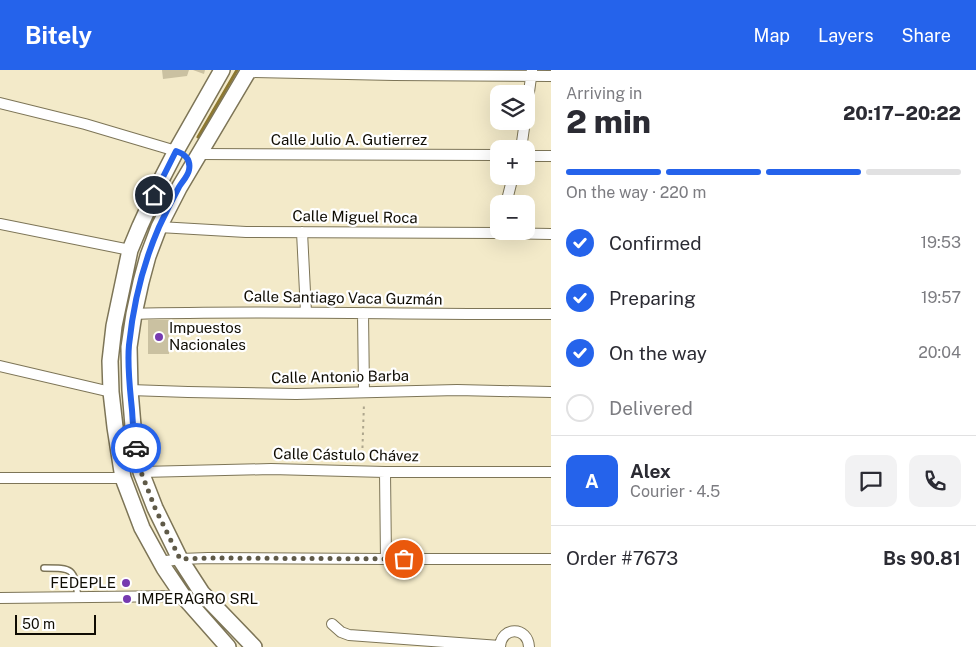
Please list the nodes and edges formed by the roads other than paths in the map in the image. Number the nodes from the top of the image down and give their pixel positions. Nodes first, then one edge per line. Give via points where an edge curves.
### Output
1 (222, 70) edge
2 (249, 71) edge
3 (532, 73) edge
4 (551, 76) edge
5 (0, 103) edge
6 (188, 130) junction
7 (176, 151) junction
8 (200, 154) junction
9 (490, 156) edge
10 (535, 156) edge
11 (551, 156) edge
12 (189, 171) junction
13 (0, 224) edge
14 (159, 227) junction
15 (302, 232) junction
16 (490, 232) edge
17 (535, 233) edge
18 (551, 234) edge
19 (130, 250) junction
20 (306, 312) junction
21 (363, 313) junction
22 (134, 314) junction
23 (551, 314) edge
24 (0, 366) edge
25 (130, 390) junction
26 (111, 392) junction
27 (364, 392) junction
28 (551, 392) edge
29 (141, 472) junction
30 (385, 472) junction
31 (551, 472) edge
32 (0, 478) edge
33 (123, 478) junction
34 (180, 559) junction
35 (386, 559) junction
36 (551, 559) edge
37 (160, 562) junction
38 (44, 568) dead end
39 (183, 596) junction
40 (78, 597) junction
41 (0, 598) edge
42 (332, 624) dead end
43 (424, 644) edge
44 (440, 645) edge
45 (500, 646) edge
46 (228, 647) edge
47 (254, 647) edge
48 (529, 647) edge

1 - 6 street
2 - 3 street via 394,75
2 - 8 street
3 - 4 street
5 - 7 street
6 - 7 street
6 - 8 street via 187,143 191,150
7 - 12 street via 184,154 189,162
7 - 19 street
8 - 9 street, Calle Julio A. Gutierrez
8 - 12 street
10 - 11 street
12 - 14 street
13 - 19 street
14 - 15 street, Calle Miguel Roca
14 - 22 street via 148,256
15 - 16 street, Calle Miguel Roca
15 - 20 street
17 - 18 street, Calle Miguel Roca
19 - 26 street via 114,326
20 - 21 street, Calle Santiago Vaca Guzmán
20 - 22 street, Calle Santiago Vaca Guzmán
21 - 23 street, Calle Santiago Vaca Guzmán
21 - 27 street
22 - 25 street via 129,347
24 - 26 street
25 - 27 street, Calle Antonio Barba via 296,394
25 - 29 street
26 - 33 street
27 - 28 street, Calle Antonio Barba
29 - 30 street, Calle Cástulo Chávez via 271,469
29 - 34 street
30 - 31 street, Calle Cástulo Chávez
30 - 35 street
32 - 33 street
33 - 37 street via 142,528
34 - 35 street
34 - 37 street
34 - 47 street via 202,593
35 - 36 street
37 - 39 street
38 - 40 lane via 71,572 75,577
39 - 40 street
39 - 46 street
40 - 41 street
42 - 43 street via 349,635
43 - 44 street
44 - 45 street
45 - 48 street via 504,636 513,631 525,635

